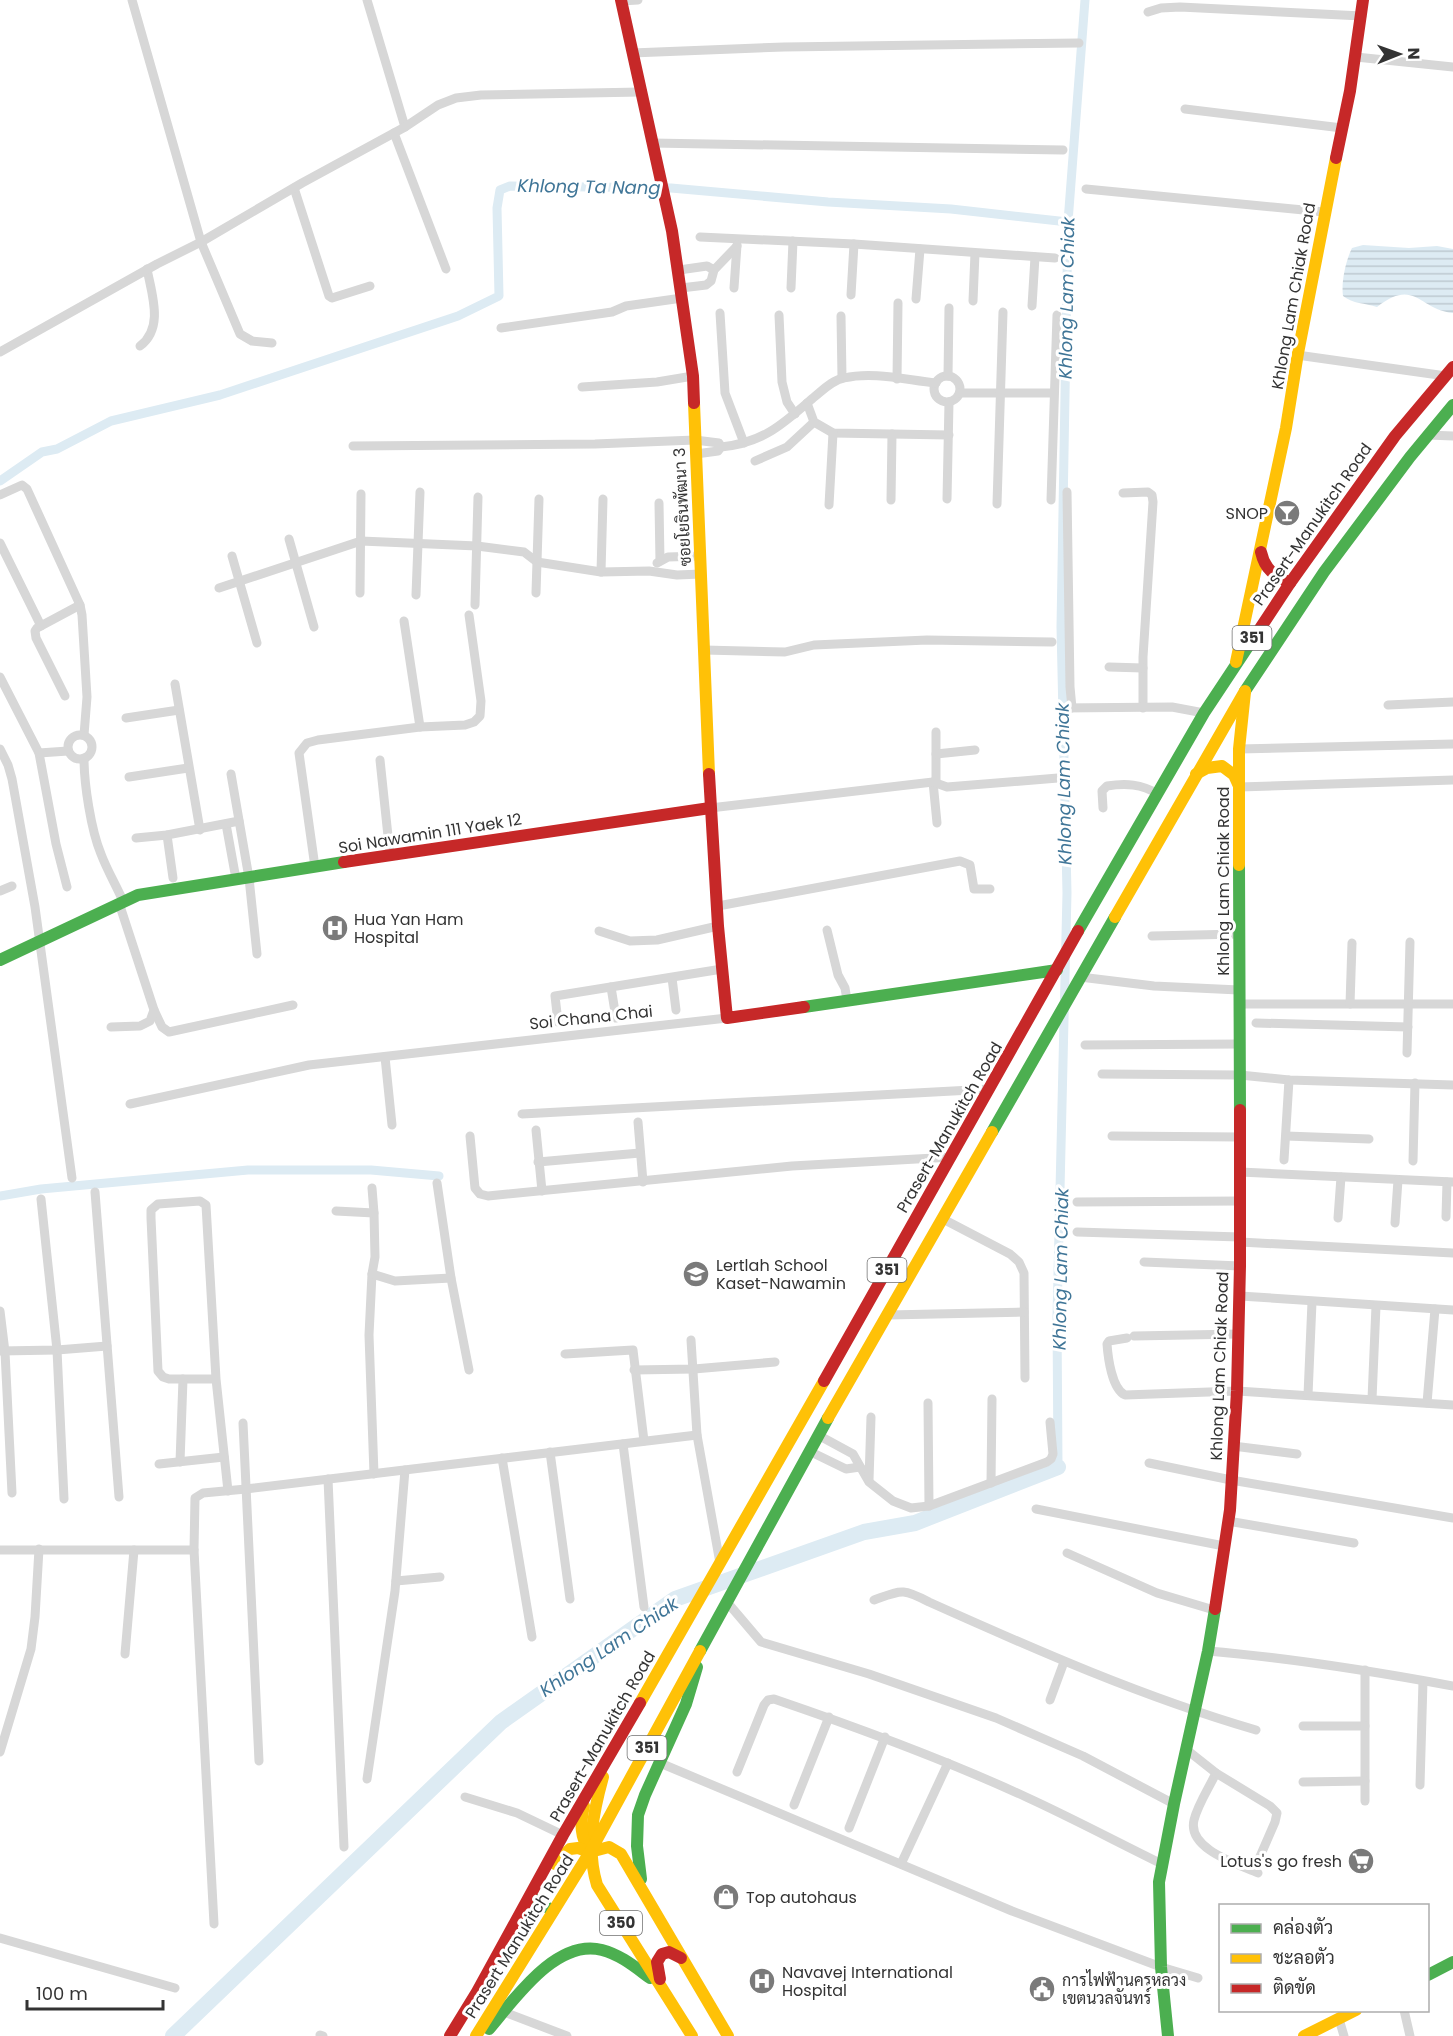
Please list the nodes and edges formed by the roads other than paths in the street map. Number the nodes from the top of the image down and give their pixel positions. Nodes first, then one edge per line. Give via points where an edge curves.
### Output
1 (132, 0) edge
2 (366, 0) edge
3 (638, 0) edge
4 (1363, 0) edge
5 (621, 1) edge
6 (1148, 12) dead end
7 (1362, 16) junction
8 (1078, 43) dead end
9 (632, 53) junction
10 (1356, 57) junction
11 (1453, 67) edge
12 (641, 92) junction
13 (1185, 109) dead end
14 (405, 127) junction
15 (1342, 128) junction
16 (394, 133) junction
17 (652, 143) junction
18 (1063, 150) dead end
19 (294, 188) junction
20 (1086, 189) dead end
21 (1324, 212) junction
22 (700, 237) dead end
23 (793, 241) junction
24 (201, 242) junction
25 (737, 243) junction
26 (854, 244) junction
27 (920, 249) junction
28 (975, 253) junction
29 (1035, 257) junction
30 (1055, 258) dead end
31 (446, 268) dead end
32 (147, 269) junction
33 (679, 270) junction
34 (714, 270) junction
35 (370, 286) dead end
36 (734, 288) dead end
37 (791, 288) dead end
38 (682, 293) junction
39 (851, 295) dead end
40 (916, 299) dead end
41 (973, 301) dead end
42 (898, 303) dead end
43 (1032, 306) dead end
44 (949, 308) dead end
45 (1003, 312) dead end
46 (720, 313) dead end
47 (779, 315) dead end
48 (841, 315) dead end
49 (1057, 315) dead end
50 (501, 328) dead end
51 (272, 343) dead end
52 (140, 346) dead end
53 (0, 352) edge
54 (1297, 355) junction
55 (1449, 371) edge
56 (693, 376) junction
57 (948, 376) junction
58 (842, 378) junction
59 (897, 379) junction
60 (936, 383) junction
61 (582, 387) dead end
62 (1000, 392) junction
63 (960, 393) junction
64 (1054, 393) junction
65 (949, 402) junction
66 (807, 403) junction
67 (1453, 405) edge
68 (795, 414) junction
69 (814, 422) junction
70 (833, 433) junction
71 (892, 434) junction
72 (949, 435) junction
73 (1428, 435) junction
74 (1453, 436) edge
75 (695, 440) junction
76 (744, 443) junction
77 (353, 446) dead end
78 (721, 447) junction
79 (696, 454) junction
80 (755, 461) dead end
81 (420, 492) dead end
82 (1067, 492) dead end
83 (1123, 493) dead end
84 (362, 494) dead end
85 (0, 495) edge
86 (478, 496) dead end
87 (539, 499) dead end
88 (603, 499) dead end
89 (947, 499) dead end
90 (891, 500) dead end
91 (1051, 500) dead end
92 (659, 503) dead end
93 (997, 504) dead end
94 (829, 505) dead end
95 (289, 539) dead end
96 (361, 541) junction
97 (0, 543) edge
98 (418, 544) junction
99 (1260, 545) junction
100 (477, 546) junction
101 (232, 556) dead end
102 (700, 556) junction
103 (660, 561) junction
104 (296, 562) junction
105 (537, 562) junction
106 (649, 571) junction
107 (601, 572) junction
108 (701, 574) junction
109 (239, 581) junction
110 (1290, 583) junction
111 (219, 588) dead end
112 (360, 592) dead end
113 (537, 593) dead end
114 (416, 595) dead end
115 (80, 605) junction
116 (475, 605) dead end
117 (470, 615) dead end
118 (404, 621) dead end
119 (41, 626) junction
120 (314, 627) dead end
121 (1052, 642) dead end
122 (256, 643) dead end
123 (704, 651) junction
124 (1236, 662) junction
125 (1109, 667) dead end
126 (1143, 668) junction
127 (0, 677) edge
128 (175, 684) dead end
129 (1245, 691) junction
130 (65, 696) dead end
131 (1453, 702) edge
132 (1388, 705) dead end
133 (1143, 708) junction
134 (179, 710) junction
135 (1204, 714) junction
136 (126, 718) dead end
137 (420, 727) junction
138 (936, 732) dead end
139 (84, 735) junction
140 (1453, 744) edge
141 (0, 749) edge
142 (1239, 749) junction
143 (975, 750) dead end
144 (68, 752) junction
145 (39, 753) junction
146 (936, 754) junction
147 (84, 758) junction
148 (380, 760) dead end
149 (4, 766) edge
150 (188, 768) junction
151 (231, 774) dead end
152 (1195, 775) junction
153 (129, 777) dead end
154 (1058, 778) dead end
155 (1453, 780) edge
156 (934, 782) junction
157 (1239, 787) junction
158 (1158, 794) junction
159 (710, 808) junction
160 (1103, 808) dead end
161 (238, 821) junction
162 (937, 823) dead end
163 (226, 824) junction
164 (200, 830) junction
165 (167, 836) junction
166 (136, 838) dead end
167 (390, 855) junction
168 (315, 867) junction
169 (173, 878) dead end
170 (249, 878) junction
171 (236, 879) junction
172 (12, 886) dead end
173 (67, 887) dead end
174 (990, 889) dead end
175 (0, 891) edge
176 (121, 902) junction
177 (718, 906) junction
178 (718, 926) junction
179 (827, 930) dead end
180 (599, 931) dead end
181 (1239, 934) junction
182 (1152, 936) dead end
183 (40, 942) junction
184 (1410, 942) dead end
185 (1352, 943) dead end
186 (257, 954) dead end
187 (0, 960) edge
188 (1058, 968) junction
189 (722, 969) junction
190 (1080, 977) junction
191 (672, 978) junction
192 (612, 987) junction
193 (1239, 990) junction
194 (847, 1000) junction
195 (1240, 1004) junction
196 (1350, 1004) junction
197 (1408, 1004) junction
198 (1453, 1004) edge
199 (293, 1005) dead end
200 (154, 1010) junction
201 (676, 1010) dead end
202 (616, 1018) dead end
203 (727, 1018) junction
204 (558, 1022) dead end
205 (1256, 1023) dead end
206 (1408, 1027) junction
207 (111, 1028) dead end
208 (1240, 1044) junction
209 (1085, 1045) dead end
210 (1407, 1053) dead end
211 (385, 1057) junction
212 (1102, 1074) dead end
213 (1240, 1075) junction
214 (1289, 1080) junction
215 (1415, 1083) junction
216 (1453, 1085) edge
217 (990, 1089) junction
218 (130, 1104) dead end
219 (522, 1114) dead end
220 (638, 1122) dead end
221 (393, 1125) dead end
222 (536, 1130) dead end
223 (470, 1136) dead end
224 (1112, 1136) dead end
225 (1286, 1136) junction
226 (1240, 1137) junction
227 (1369, 1139) dead end
228 (640, 1153) junction
229 (952, 1156) junction
230 (1284, 1160) dead end
231 (1413, 1161) dead end
232 (538, 1162) junction
233 (1240, 1172) junction
234 (1341, 1177) junction
235 (72, 1178) dead end
236 (1398, 1180) junction
237 (643, 1182) junction
238 (1450, 1182) edge
239 (437, 1183) dead end
240 (372, 1188) dead end
241 (542, 1191) junction
242 (95, 1192) dead end
243 (41, 1199) dead end
244 (1240, 1201) junction
245 (1077, 1202) dead end
246 (336, 1211) dead end
247 (374, 1214) junction
248 (1446, 1217) dead end
249 (1338, 1218) dead end
250 (943, 1219) junction
251 (1395, 1223) dead end
252 (1077, 1232) dead end
253 (1240, 1240) junction
254 (1453, 1252) edge
255 (1144, 1262) dead end
256 (1240, 1266) junction
257 (372, 1274) junction
258 (451, 1278) junction
259 (1240, 1296) junction
260 (1312, 1302) junction
261 (1376, 1306) junction
262 (1435, 1309) junction
263 (1453, 1310) edge
264 (0, 1311) edge
265 (1024, 1312) junction
266 (888, 1315) junction
267 (1239, 1334) junction
268 (691, 1340) dead end
269 (107, 1346) junction
270 (57, 1350) junction
271 (2, 1351) edge
272 (566, 1354) dead end
273 (775, 1362) dead end
274 (694, 1369) junction
275 (469, 1370) dead end
276 (634, 1370) junction
277 (183, 1378) junction
278 (216, 1378) junction
279 (1025, 1378) dead end
280 (1237, 1391) junction
281 (1308, 1395) junction
282 (992, 1399) dead end
283 (1372, 1399) junction
284 (928, 1403) dead end
285 (1427, 1404) junction
286 (1453, 1406) edge
287 (871, 1417) dead end
288 (1050, 1422) dead end
289 (243, 1423) dead end
290 (697, 1435) junction
291 (818, 1435) junction
292 (644, 1441) junction
293 (623, 1444) junction
294 (1233, 1446) junction
295 (809, 1451) junction
296 (550, 1452) junction
297 (1297, 1454) dead end
298 (225, 1457) junction
299 (502, 1458) junction
300 (180, 1462) junction
301 (1149, 1462) dead end
302 (159, 1464) dead end
303 (860, 1467) junction
304 (405, 1470) junction
305 (374, 1474) junction
306 (328, 1479) junction
307 (1231, 1480) junction
308 (869, 1482) junction
309 (991, 1483) junction
310 (246, 1489) junction
311 (228, 1491) junction
312 (12, 1493) dead end
313 (119, 1497) dead end
314 (64, 1499) dead end
315 (929, 1506) junction
316 (1036, 1509) dead end
317 (1453, 1518) edge
318 (1228, 1521) junction
319 (1354, 1543) dead end
320 (1224, 1546) junction
321 (39, 1549) junction
322 (0, 1550) edge
323 (134, 1550) junction
324 (194, 1550) junction
325 (1067, 1552) dead end
326 (717, 1569) junction
327 (440, 1577) dead end
328 (396, 1581) junction
329 (729, 1596) junction
330 (570, 1599) dead end
331 (874, 1600) dead end
332 (644, 1607) dead end
333 (1214, 1610) junction
334 (532, 1637) dead end
335 (704, 1644) junction
336 (1208, 1651) junction
337 (125, 1654) dead end
338 (1064, 1662) junction
339 (1365, 1670) junction
340 (1423, 1681) junction
341 (1453, 1686) edge
342 (1050, 1700) dead end
343 (1195, 1712) junction
344 (829, 1718) junction
345 (1303, 1726) dead end
346 (1365, 1726) junction
347 (1256, 1730) dead end
348 (885, 1737) junction
349 (1187, 1750) junction
350 (0, 1752) edge
351 (612, 1752) junction
352 (259, 1761) dead end
353 (660, 1763) junction
354 (948, 1763) junction
355 (737, 1772) dead end
356 (1216, 1773) junction
357 (367, 1779) dead end
358 (1304, 1782) dead end
359 (1365, 1782) junction
360 (1420, 1785) dead end
361 (465, 1797) dead end
362 (586, 1797) junction
363 (1365, 1801) dead end
364 (1174, 1804) junction
365 (794, 1805) dead end
366 (849, 1828) dead end
367 (563, 1835) junction
368 (344, 1847) dead end
369 (590, 1852) junction
370 (1258, 1861) dead end
371 (901, 1864) junction
372 (1162, 1864) junction
373 (1258, 1873) dead end
374 (644, 1896) junction
375 (534, 1899) junction
376 (554, 1911) junction
377 (213, 1924) dead end
378 (512, 1928) junction
379 (0, 1938) edge
380 (681, 1958) junction
381 (1453, 1962) edge
382 (1161, 1967) junction
383 (1429, 1974) edge
384 (1198, 1978) dead end
385 (176, 1988) dead end
386 (662, 1990) junction
387 (504, 2012) junction
388 (1352, 2012) edge
389 (1404, 2012) edge
390 (1339, 2019) junction
391 (450, 2036) edge
392 (476, 2036) edge
393 (483, 2036) edge
394 (567, 2036) edge
395 (692, 2036) edge
396 (728, 2036) edge
397 (1168, 2036) edge
398 (1304, 2036) edge
399 (1344, 2036) edge
400 (1410, 2036) edge

1 - 24 street
2 - 14 street
3 - 5 street
4 - 7 main road, Khlong Lam Chiak Road
5 - 9 main road, ซอยโยธินพัฒนา 3
6 - 7 street via 1180,7
7 - 10 main road, Khlong Lam Chiak Road
8 - 9 street
9 - 12 main road, ซอยโยธินพัฒนา 3
10 - 11 street
10 - 15 main road, Khlong Lam Chiak Road
12 - 14 street via 456,98
12 - 17 main road, ซอยโยธินพัฒนา 3
13 - 15 street
14 - 16 street
15 - 21 main road, Khlong Lam Chiak Road
16 - 19 street
16 - 31 street
17 - 18 street
17 - 33 main road, ซอยโยธินพัฒนา 3
19 - 24 street
19 - 35 street via 329,296
20 - 21 street
21 - 54 main road, Khlong Lam Chiak Road
22 - 25 street
23 - 25 street
23 - 26 street
23 - 37 street
24 - 32 street
24 - 51 street via 240,334
25 - 34 street
25 - 36 street
26 - 27 street
26 - 39 street
27 - 28 street
27 - 40 street
28 - 29 street
28 - 41 street
29 - 30 street
29 - 43 street
32 - 52 street via 155,318 149,339
32 - 53 street
33 - 34 street via 707,266
33 - 38 main road, ซอยโยธินพัฒนา 3
34 - 38 street via 706,285
38 - 50 street via 612,312
38 - 56 main road, ซอยโยธินพัฒนา 3
42 - 59 street
44 - 57 street
45 - 62 street
46 - 76 street via 725,393
47 - 68 street via 782,382
48 - 58 street
49 - 64 street
54 - 55 street
54 - 99 main road, Khlong Lam Chiak Road via 1286,428
55 - 110 main road, Prasert-Manukitch Road / 351 via 1395,436
56 - 61 street
56 - 75 main road, ซอยโยธินพัฒนา 3
57 - 60 street
57 - 63 street via 958,381
58 - 59 street
58 - 66 street
59 - 60 street
60 - 65 street via 938,399
62 - 63 street
62 - 64 street
62 - 93 street
63 - 65 street
64 - 91 street
65 - 72 street
66 - 68 street
66 - 69 street
67 - 73 main road, 351
68 - 76 street via 771,433
69 - 70 street
69 - 80 street via 787,447
70 - 71 street
70 - 94 street
71 - 72 street
71 - 90 street
72 - 89 street
73 - 74 street
73 - 129 main road, 351 via 1324,573
75 - 77 street
75 - 78 street via 718,443
75 - 79 main road, ซอยโยธินพัฒนา 3
76 - 78 street
78 - 79 street via 718,451
79 - 102 main road, ซอยโยธินพัฒนา 3
81 - 98 street
82 - 133 street via 1068,708
83 - 126 street via 1148,492 1153,502
84 - 96 street
85 - 115 street via 16,486 27,489
86 - 100 street
87 - 105 street
88 - 107 street
92 - 103 street
95 - 104 street
96 - 98 street
96 - 104 street
96 - 112 street
97 - 119 street
98 - 100 street
98 - 114 street
99 - 110 main road via 1268,572
99 - 124 main road, Khlong Lam Chiak Road
100 - 105 street via 524,552
100 - 116 street
101 - 109 street
102 - 103 street
102 - 108 main road, ซอยโยธินพัฒนา 3
103 - 106 street
104 - 109 street
104 - 120 street
105 - 107 street
105 - 113 street
106 - 107 street
106 - 108 street
108 - 123 main road, ซอยโยธินพัฒนา 3
109 - 111 street
109 - 122 street
110 - 124 main road, Prasert-Manukitch Road / 351
115 - 119 street
115 - 139 street via 87,697
117 - 137 street via 480,716 465,725
118 - 137 street
119 - 130 street via 35,631 36,638
121 - 123 street via 927,640 814,645 785,652
123 - 159 main road, ซอยโยธินพัฒนา 3
124 - 135 main road, Prasert-Manukitch Road / 351
125 - 126 street
126 - 133 street
127 - 145 street
128 - 134 street
129 - 142 main road, Khlong Lam Chiak Road
129 - 152 main road, 351
131 - 132 street
133 - 135 street via 1172,707
134 - 136 street
134 - 150 street
135 - 158 main road, Prasert-Manukitch Road / 351
137 - 168 street via 318,740 303,747 299,764
138 - 146 street
139 - 144 street via 71,738
139 - 147 street via 92,747
140 - 142 street
141 - 149 street
142 - 157 main road, Khlong Lam Chiak Road
143 - 146 street
144 - 145 street
144 - 147 street via 75,758
145 - 173 street
146 - 156 street
147 - 176 street via 87,795 100,853
148 - 167 street
149 - 183 street
150 - 153 street
150 - 164 street
151 - 161 street
152 - 157 main road via 1222,766 1234,775
152 - 190 main road, 351
154 - 156 street via 947,787
155 - 157 street
156 - 159 street
156 - 162 street
157 - 181 main road, Khlong Lam Chiak Road
158 - 160 street via 1136,784 1107,786 1102,791
158 - 188 main road, Prasert-Manukitch Road / 351
159 - 167 main road, Soi Nawamin 111 Yaek 12
159 - 177 main road, ซอยโยธินพัฒนา 3
161 - 163 street
161 - 170 street
163 - 164 street
163 - 171 street
164 - 165 street
165 - 166 street
165 - 169 street
167 - 168 main road, Soi Nawamin 111 Yaek 12
168 - 170 main road, Soi Nawamin 111 Yaek 12
170 - 171 main road, Soi Nawamin 111 Yaek 12
170 - 186 street
171 - 176 main road, Soi Nawamin 111 Yaek 12 via 154,891
172 - 175 street
174 - 177 street via 974,889 970,865 960,861
176 - 183 main road, Soi Nawamin 111 Yaek 12
176 - 200 street
177 - 178 main road, ซอยโยธินพัฒนา 3
178 - 180 street via 657,940 630,941
178 - 189 main road, ซอยโยธินพัฒนา 3
179 - 194 street
181 - 182 street
181 - 193 main road, Khlong Lam Chiak Road
183 - 187 main road, Soi Nawamin 111 Yaek 12
183 - 235 street
184 - 197 street
185 - 196 street
188 - 194 main road, Soi Chana Chai
188 - 217 main road, Prasert-Manukitch Road / 351
189 - 191 street
189 - 203 main road, ซอยโยธินพัฒนา 3
190 - 193 street
190 - 250 main road, 351
191 - 192 street
191 - 201 street
192 - 202 street
192 - 204 street via 555,996
193 - 195 main road, Khlong Lam Chiak Road
194 - 203 main road, Soi Chana Chai
195 - 196 street
195 - 208 main road, Khlong Lam Chiak Road
196 - 197 street
197 - 198 street
197 - 206 street
199 - 200 street via 170,1032 162,1028
200 - 207 street via 150,1021 140,1026
203 - 211 street, Soi Chana Chai
205 - 206 street
206 - 210 street
208 - 209 street
208 - 213 main road, Khlong Lam Chiak Road
211 - 218 street, Soi Chana Chai via 309,1065
211 - 221 street
212 - 213 street
213 - 214 street
213 - 226 main road, Khlong Lam Chiak Road
214 - 215 street
214 - 225 street
215 - 216 street
215 - 231 street
217 - 219 street
217 - 229 main road, Prasert-Manukitch Road / 351
220 - 228 street
222 - 232 street
223 - 241 street via 480,1194
224 - 226 street
225 - 227 street
225 - 230 street
226 - 233 main road, Khlong Lam Chiak Road
228 - 232 street
228 - 237 street
229 - 237 street via 792,1166
229 - 326 main road, Prasert-Manukitch Road / 351
232 - 241 street
233 - 234 street
233 - 244 main road, Khlong Lam Chiak Road
234 - 236 street
234 - 249 street
236 - 238 street
236 - 251 street
237 - 241 street
238 - 248 street
239 - 258 street
240 - 247 street
242 - 269 street
243 - 270 street
244 - 245 street
244 - 253 main road, Khlong Lam Chiak Road
246 - 247 street
247 - 257 street
250 - 265 street via 1019,1262 1024,1273
250 - 266 main road, 351
252 - 253 street
253 - 254 street
253 - 256 main road, Khlong Lam Chiak Road
255 - 256 street
256 - 259 main road, Khlong Lam Chiak Road
257 - 258 street via 395,1281
257 - 305 street via 369,1335
258 - 275 street
259 - 260 street
259 - 267 main road, Khlong Lam Chiak Road
260 - 261 street
260 - 281 street
261 - 262 street
261 - 283 street
262 - 263 street
262 - 285 street
264 - 271 street
265 - 266 street
265 - 279 street
266 - 291 main road, 351
267 - 280 main road, Khlong Lam Chiak Road
267 - 280 street via 1130,1337 1107,1344 1121,1394
268 - 274 street
269 - 270 street
269 - 313 street
270 - 271 street
270 - 314 street
271 - 312 street
272 - 276 street via 632,1349
273 - 274 street
274 - 276 street
274 - 290 street
276 - 292 street
277 - 278 street
277 - 278 street via 163,1377 158,1371 152,1210 158,1204 200,1201 206,1205
277 - 300 street
278 - 298 street
280 - 281 street
280 - 294 main road, Khlong Lam Chiak Road
281 - 283 street
282 - 309 street
283 - 285 street
284 - 315 street
285 - 286 street
287 - 308 street
288 - 309 street via 1051,1459
289 - 310 street
290 - 292 street
290 - 326 street
291 - 295 main road, 351
291 - 303 street via 853,1454
292 - 293 street
293 - 296 street
293 - 332 street
294 - 297 street
294 - 307 main road, Khlong Lam Chiak Road
295 - 303 street via 846,1469
295 - 329 main road, 351
296 - 299 street
296 - 330 street
298 - 300 street
298 - 311 street
299 - 304 street
299 - 334 street
300 - 302 street
301 - 307 street
303 - 308 street
304 - 305 street
304 - 328 street
305 - 306 street
306 - 310 street
306 - 368 street
307 - 317 street
307 - 318 main road, Khlong Lam Chiak Road
308 - 315 street via 893,1501 911,1508
309 - 315 street
310 - 311 street
310 - 352 street
311 - 324 street via 203,1493 195,1498
316 - 320 street
318 - 319 street
318 - 320 main road, Khlong Lam Chiak Road
320 - 333 main road, Khlong Lam Chiak Road
321 - 322 street
321 - 323 street
321 - 350 street via 31,1649
323 - 324 street
323 - 337 street
324 - 377 street
325 - 333 street via 1157,1593
326 - 351 main road, Prasert-Manukitch Road / 351
327 - 328 street
328 - 357 street
329 - 335 main road, 351
329 - 364 street via 761,1642 996,1718 1083,1756
331 - 338 street via 910,1592
333 - 336 main road, Khlong Lam Chiak Road
335 - 353 main road via 686,1704
335 - 369 main road, 351
336 - 339 street
336 - 343 main road, Khlong Lam Chiak Road
338 - 342 street
338 - 343 street
339 - 340 street
339 - 346 street
340 - 341 street
340 - 360 street
343 - 347 street
343 - 349 main road, Khlong Lam Chiak Road
344 - 348 street
344 - 355 street via 768,1700
344 - 365 street
345 - 346 street
346 - 359 street
348 - 354 street
348 - 366 street
349 - 356 street
349 - 364 main road, Khlong Lam Chiak Road
351 - 362 main road, Prasert-Manukitch Road / 351
351 - 369 main road via 596,1807
353 - 371 street
353 - 374 main road via 638,1815 638,1865
354 - 371 street
354 - 372 street
356 - 370 street via 1277,1813
356 - 373 street via 1194,1821 1194,1834 1222,1858
358 - 359 street
359 - 363 street
361 - 367 street via 517,1813
362 - 367 main road, Prasert-Manukitch Road / 351
362 - 369 main road, 350 via 580,1826
364 - 372 main road, Khlong Lam Chiak Road
367 - 378 main road, Prasert-Manukitch Road / 351
369 - 374 main road, 350 via 603,1847 618,1851
369 - 375 main road, 350 via 579,1848 564,1851
369 - 376 main road, Prasert Manukitch Road / 351
369 - 386 main road, 350 via 597,1886
371 - 382 street
372 - 382 main road, Khlong Lam Chiak Road
374 - 380 main road, 350
375 - 376 main road
375 - 378 main road, 350
376 - 392 main road, Prasert Manukitch Road / 351
378 - 391 main road, Prasert Manukitch Road / 351
379 - 385 street
380 - 386 main road via 669,1952 657,1962
380 - 396 main road, 350
381 - 383 main road
382 - 384 street
382 - 397 main road, Khlong Lam Chiak Road
386 - 387 main road via 618,1954 600,1948 579,1949 560,1956 543,1969
386 - 395 main road, 350
387 - 393 main road
387 - 394 street
388 - 390 main road
389 - 400 street
390 - 398 main road
390 - 399 street

